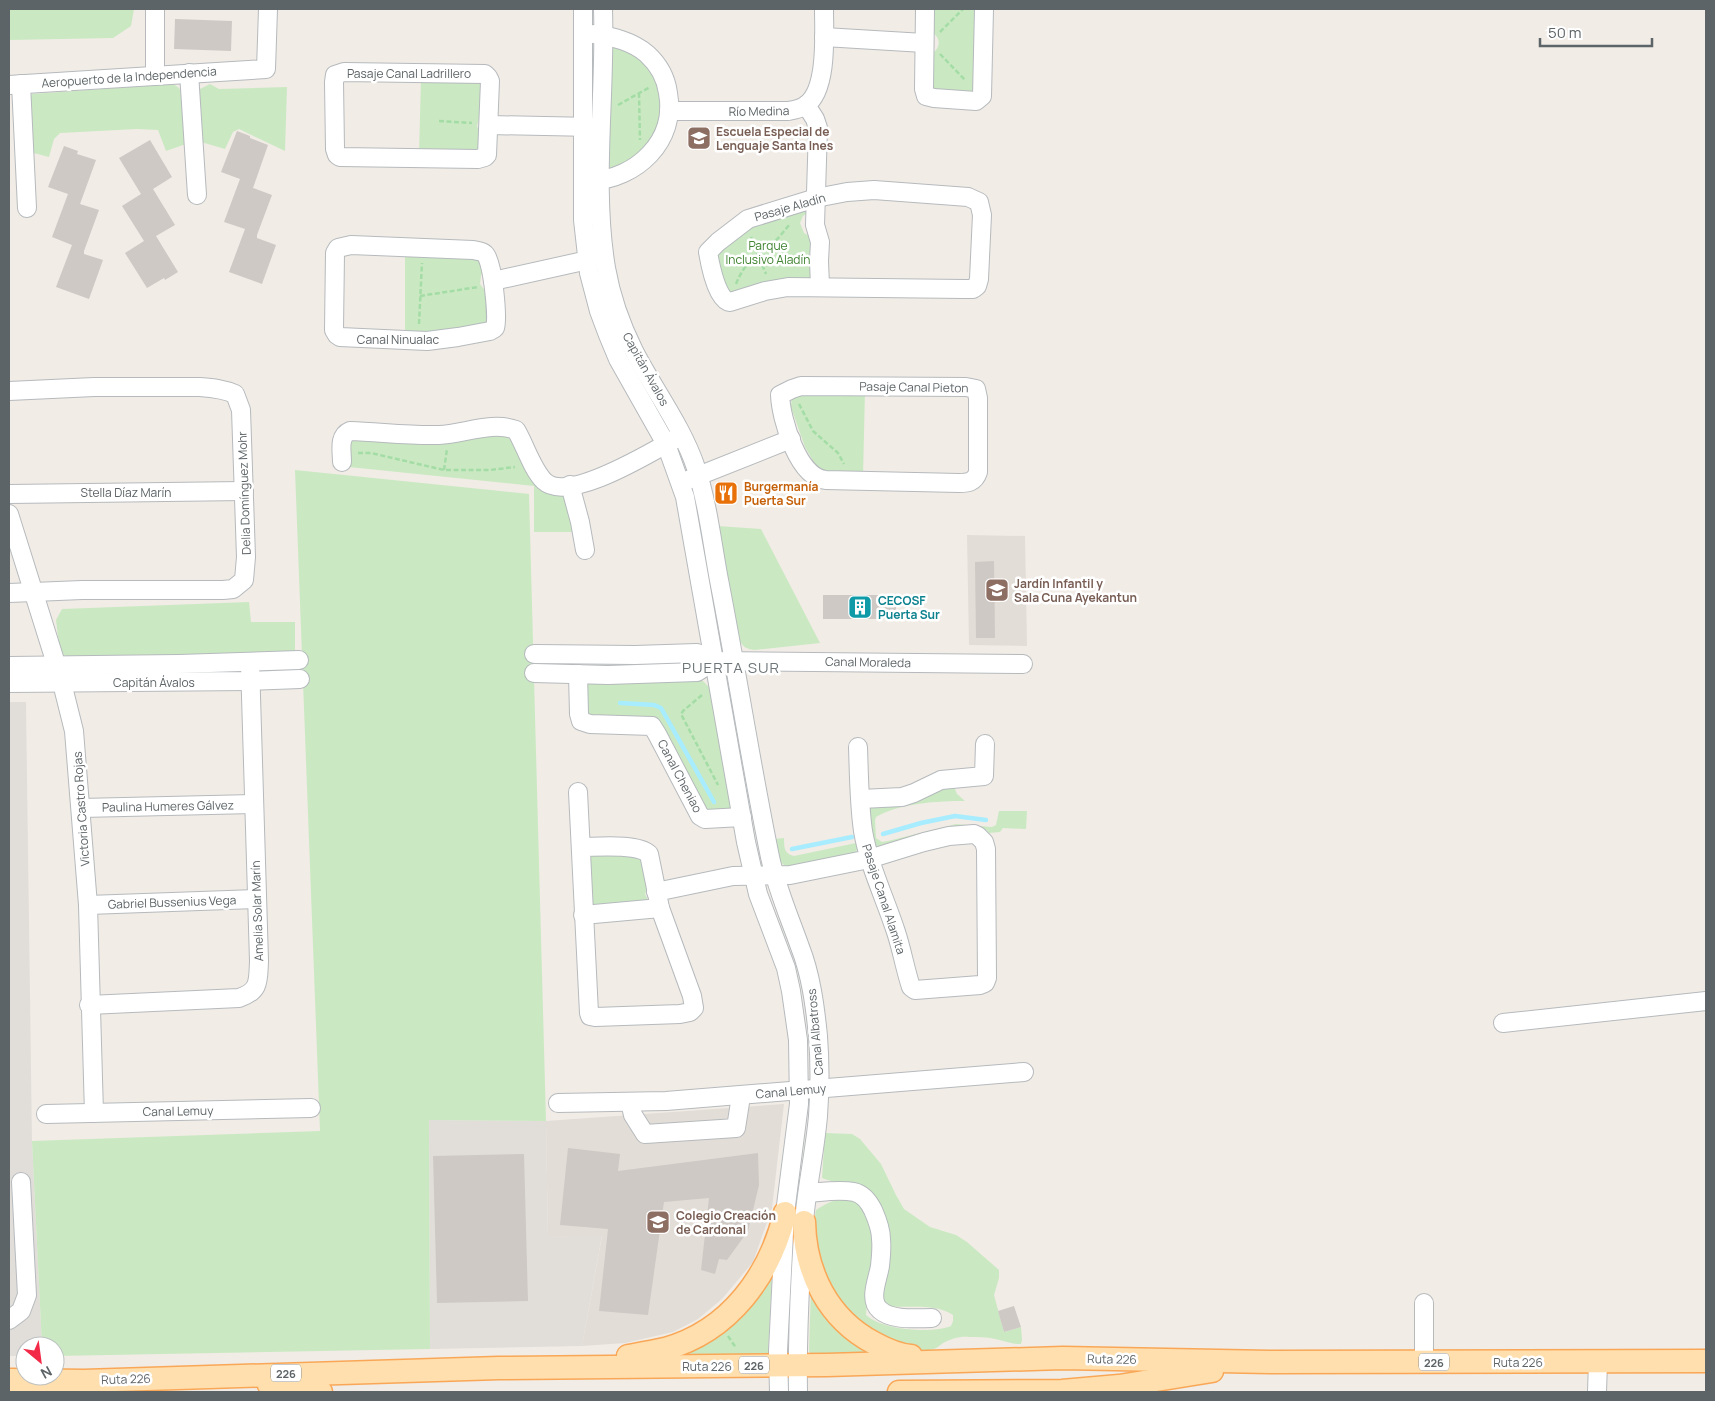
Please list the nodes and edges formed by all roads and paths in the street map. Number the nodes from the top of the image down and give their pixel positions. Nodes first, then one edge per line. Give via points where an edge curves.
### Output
1 (155, 9) edge
2 (268, 9) edge
3 (583, 9) edge
4 (603, 9) edge
5 (824, 9) edge
6 (925, 9) edge
7 (962, 9) edge
8 (984, 9) edge
9 (583, 33) junction
10 (604, 36) junction
11 (824, 37) junction
12 (933, 43) junction
13 (189, 74) junction
14 (155, 76) junction
15 (664, 78) junction
16 (15, 84) edge
17 (639, 93) junction
18 (981, 98) junction
19 (806, 105) junction
20 (612, 108) dead end
21 (669, 110) junction
22 (439, 121) dead end
23 (489, 125) junction
24 (582, 127) junction
25 (601, 128) junction
26 (641, 164) junction
27 (591, 181) junction
28 (197, 195) dead end
29 (816, 198) junction
30 (27, 208) dead end
31 (744, 221) junction
32 (792, 221) dead end
33 (423, 247) junction
34 (758, 253) junction
35 (604, 257) junction
36 (586, 260) junction
37 (493, 283) junction
38 (820, 286) junction
39 (773, 289) junction
40 (420, 296) junction
41 (730, 302) junction
42 (418, 341) junction
43 (792, 389) junction
44 (9, 391) edge
45 (682, 436) junction
46 (791, 439) junction
47 (666, 444) junction
48 (342, 458) joint
49 (534, 464) junction
50 (699, 476) junction
51 (843, 481) junction
52 (680, 483) junction
53 (570, 485) junction
54 (244, 491) junction
55 (9, 494) edge
56 (9, 514) edge
57 (585, 550) dead end
58 (32, 592) junction
59 (9, 593) edge
60 (534, 654) dead end
61 (299, 660) dead end
62 (714, 661) junction
63 (734, 661) junction
64 (250, 663) junction
65 (1023, 664) dead end
66 (9, 666) edge
67 (56, 666) junction
68 (534, 673) dead end
69 (578, 674) junction
70 (300, 679) dead end
71 (250, 681) junction
72 (9, 683) edge
73 (62, 683) junction
74 (702, 695) dead end
75 (985, 744) dead end
76 (858, 747) dead end
77 (719, 786) dead end
78 (578, 792) dead end
79 (860, 799) junction
80 (254, 804) junction
81 (81, 808) junction
82 (742, 817) junction
83 (580, 847) junction
84 (869, 859) junction
85 (754, 876) junction
86 (774, 876) junction
87 (257, 899) junction
88 (658, 900) junction
89 (88, 905) junction
90 (583, 915) junction
91 (1706, 1001) edge
92 (90, 1005) junction
93 (1503, 1023) dead end
94 (1024, 1072) dead end
95 (819, 1089) junction
96 (799, 1091) junction
97 (741, 1096) junction
98 (630, 1102) junction
99 (558, 1103) dead end
100 (311, 1108) dead end
101 (94, 1113) junction
102 (46, 1114) dead end
103 (21, 1182) dead end
104 (808, 1193) junction
105 (795, 1217) junction
106 (1424, 1303) dead end
107 (932, 1318) dead end
108 (9, 1320) edge
109 (719, 1322) junction
110 (741, 1349) dead end
111 (788, 1358) junction
112 (941, 1361) junction
113 (1706, 1361) edge
114 (1270, 1362) junction
115 (1424, 1362) junction
116 (1598, 1362) junction
117 (566, 1367) junction
118 (204, 1376) junction
119 (65, 1383) edge
120 (27, 1386) edge
121 (84, 1386) edge
122 (9, 1390) edge
123 (1062, 1391) edge
124 (321, 1392) edge
125 (779, 1392) edge
126 (798, 1392) edge
127 (900, 1392) edge
128 (932, 1392) edge
129 (1597, 1392) edge

1 - 14 street
2 - 13 street, Aeropuerto de la Independencia via 266,69
3 - 9 street, Capitán Ávalos
4 - 10 street, Capitán Ávalos
5 - 11 street, Río Medina
6 - 12 street
7 - 12 path
8 - 18 street
9 - 10 street
9 - 24 street, Capitán Ávalos
10 - 15 street via 625,41 642,51 652,59
10 - 25 street, Capitán Ávalos
11 - 12 street
11 - 19 street, Río Medina via 818,87
12 - 18 path
12 - 18 street via 924,89 926,96 976,101
13 - 14 street, Aeropuerto de la Independencia
13 - 28 street
14 - 16 street, Aeropuerto de la Independencia
15 - 17 path
15 - 21 street
16 - 30 street
17 - 20 path
17 - 26 path
19 - 21 street, Río Medina via 788,112
19 - 29 street via 818,128
21 - 26 street via 668,122 658,144
22 - 23 path
23 - 23 street, Pasaje Canal Ladrillero via 490,81 485,74 344,72 334,78 335,149 340,157 482,158 487,155
23 - 24 street
24 - 25 street
24 - 27 street, Capitán Ávalos
25 - 27 street, Capitán Ávalos
26 - 27 street via 622,175
27 - 35 street, Capitán Ávalos
27 - 36 street, Capitán Ávalos via 583,220
29 - 31 street, Pasaje Aladín
29 - 38 street
29 - 38 street, Pasaje Aladín via 861,191 939,194 974,199 979,202 982,214 979,280 975,288
31 - 34 path
31 - 41 street, Pasaje Aladín via 708,252 720,296
32 - 34 path via 774,242
33 - 37 street, Canal Ninualac via 486,254
33 - 40 path
33 - 42 street, Canal Ninualac via 343,246 335,253 336,335
34 - 39 path
34 - 41 path via 744,268
35 - 36 street
35 - 45 street, Capitán Ávalos via 624,330
36 - 37 street
36 - 47 street, Capitán Ávalos via 599,311 613,347
37 - 40 path
37 - 42 street, Canal Ninualac via 496,322 493,330 438,341
38 - 39 street, Pasaje Aladín
39 - 41 street, Pasaje Aladín
40 - 42 path
43 - 46 street, Pasaje Canal Pieton via 780,395
43 - 51 path via 813,431 840,456 844,466
43 - 51 street, Pasaje Canal Pieton via 801,386 966,387 978,392 978,472 971,481
44 - 54 street, Delia Domínguez Mohr via 200,387 228,391 235,394 241,410
45 - 47 street
45 - 50 street, Capitán Ávalos
46 - 50 street
46 - 51 street, Pasaje Canal Pieton via 814,477
47 - 52 street, Capitán Ávalos
47 - 53 street via 593,481
48 - 49 path via 371,453 444,470 498,470
48 - 49 street via 342,438 348,431 439,435 507,428 516,430
49 - 53 street via 549,484
50 - 52 street
50 - 63 street, Capitán Ávalos
52 - 62 street, Capitán Ávalos via 690,522
53 - 57 street
54 - 55 street, Stella Díaz Marín
54 - 58 street, Delia Domínguez Mohr via 246,571 244,580 233,589
56 - 58 street, Victoria Castro Rojas
58 - 59 street, Delia Domínguez Mohr
58 - 67 street, Victoria Castro Rojas
60 - 62 street, Canal Moraleda via 697,654
61 - 64 street, Capitán Ávalos
62 - 63 street, Canal Moraleda
62 - 69 street, Canal Moraleda via 697,672
62 - 82 street, Canal Albatross
63 - 65 street, Canal Moraleda
63 - 86 street, Canal Albatross
64 - 67 street, Capitán Ávalos
64 - 71 street, Amelia Solar Marín
66 - 67 street, Capitán Ávalos
67 - 73 street, Victoria Castro Rojas
68 - 69 street, Canal Moraleda
69 - 82 street, Canal Cheniao via 581,722 652,726 700,816 705,819
70 - 71 street, Capitán Ávalos
71 - 73 street, Capitán Ávalos
71 - 80 street, Amelia Solar Marín
72 - 73 street, Capitán Ávalos
73 - 81 street, Victoria Castro Rojas via 74,731
74 - 77 path via 682,714
75 - 79 street via 984,776 941,780 902,797
76 - 79 street, Pasaje Canal Alamita
78 - 83 street
79 - 84 street, Pasaje Canal Alamita
80 - 81 street, Paulina Humeres Gálvez
80 - 87 street, Amelia Solar Marín
81 - 89 street, Victoria Castro Rojas
82 - 85 street, Canal Albatross
83 - 88 street via 644,850 650,857
83 - 90 street
84 - 84 street, Pasaje Canal Alamita via 949,836 974,834 984,842 985,983 912,989 897,934
84 - 86 street
85 - 86 street
85 - 88 street via 733,876
85 - 96 street, Canal Albatross via 791,991 798,1040
86 - 95 street, Canal Albatross via 811,983 818,1036
87 - 89 street, Gabriel Bussenius Vega
87 - 92 street, Amelia Solar Marín via 258,980 253,992 247,996
88 - 90 street
88 - 90 street via 692,996 694,1008 687,1013 590,1016
89 - 92 street, Victoria Castro Rojas
91 - 93 street
92 - 101 street, Victoria Castro Rojas
94 - 95 street, Canal Lemuy
95 - 96 street, Canal Lemuy
95 - 104 street, Canal Albatross
96 - 97 street, Canal Lemuy
96 - 105 street, Canal Albatross
97 - 98 street, Canal Lemuy
97 - 98 street via 736,1128 645,1134 633,1115
98 - 99 street, Canal Lemuy
100 - 101 street, Canal Lemuy
101 - 102 street, Canal Lemuy
103 - 108 street via 27,1295 20,1311
104 - 105 street, Canal Albatross
104 - 107 street via 844,1191 863,1196 874,1214 881,1238 874,1302 878,1309 895,1317
105 - 109 main road via 757,1282 740,1304
105 - 111 street, Canal Albatross
105 - 112 main road via 805,1239 813,1273 842,1320 860,1335 888,1349 905,1356
106 - 115 street
109 - 110 path via 734,1345
109 - 117 main road via 693,1338 665,1349
111 - 112 main road, Ruta 226 / 226
111 - 117 main road, Ruta 226 / 226
111 - 125 street
111 - 126 street
112 - 114 main road, Ruta 226 / 226 via 1063,1358
113 - 116 main road, Ruta 226 / 226
114 - 115 main road, Ruta 226 / 226
114 - 123 main road, Ruta 226 / 226 via 1119,1386
115 - 116 main road, Ruta 226 / 226
116 - 129 street
117 - 118 main road, Ruta 226 / 226
118 - 121 main road, Ruta 226 / 226
118 - 124 main road, Ruta 226 / 226
119 - 121 main road, Ruta 226 / 226
120 - 122 main road, Ruta 226 / 226
123 - 128 main road, Ruta 226 / 226
127 - 128 main road, Ruta 226 / 226

